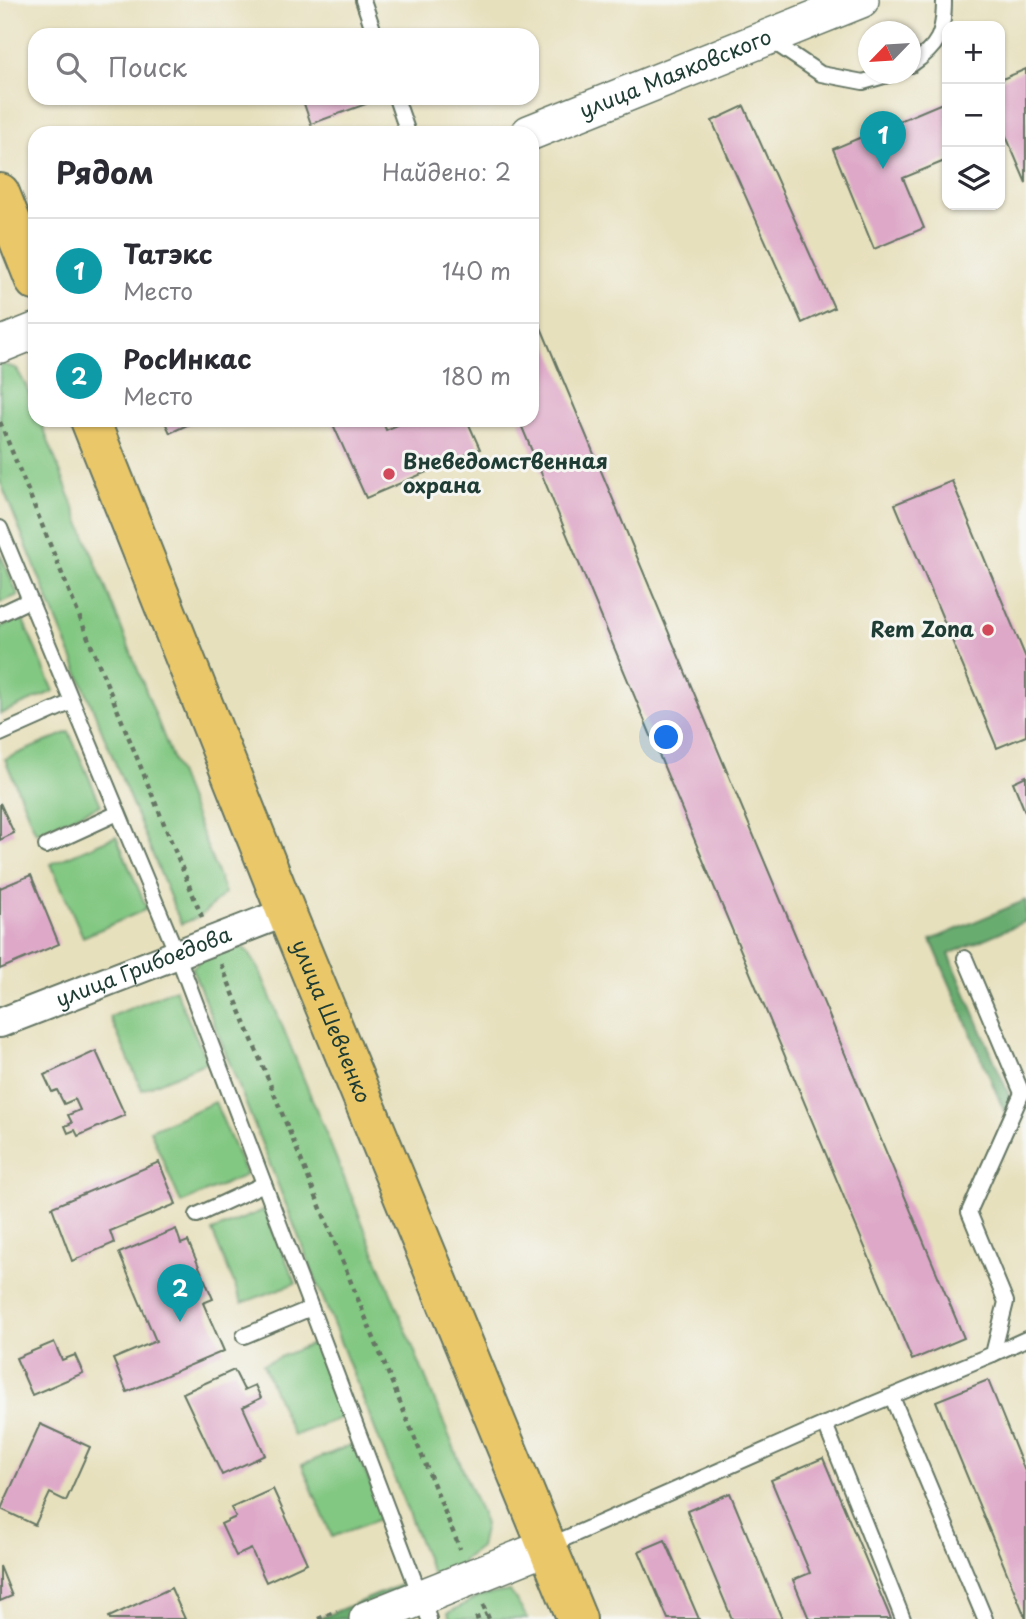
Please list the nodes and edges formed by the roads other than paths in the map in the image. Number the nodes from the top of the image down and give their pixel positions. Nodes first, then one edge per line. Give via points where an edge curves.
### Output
1 (363, 0) edge
2 (861, 0) edge
3 (944, 0) edge
4 (373, 28) edge
5 (770, 37) junction
6 (921, 58) edge
7 (858, 81) edge
8 (398, 105) edge
9 (406, 126) edge
10 (539, 129) edge
11 (0, 193) edge
12 (28, 263) edge
13 (28, 334) edge
14 (0, 345) edge
15 (93, 427) edge
16 (0, 528) edge
17 (30, 600) junction
18 (0, 614) edge
19 (72, 702) junction
20 (0, 734) edge
21 (118, 813) junction
22 (46, 846) dead end
23 (286, 912) junction
24 (177, 954) junction
25 (965, 958) dead end
26 (0, 1023) edge
27 (264, 1184) junction
28 (197, 1215) dead end
29 (311, 1308) junction
30 (244, 1336) dead end
31 (1026, 1339) edge
32 (993, 1354) junction
33 (892, 1397) junction
34 (825, 1424) junction
35 (547, 1547) junction
36 (425, 1608) edge
37 (367, 1619) edge
38 (577, 1619) edge
39 (903, 1619) edge
40 (985, 1619) edge

1 - 4 lane
2 - 5 street, улица Маяковского
3 - 6 lane via 944,26 930,52
5 - 7 lane via 821,75
5 - 10 street, улица Маяковского
8 - 9 lane
11 - 12 main road
13 - 14 street
15 - 23 main road, улица Шевченко
16 - 17 lane
17 - 18 lane
17 - 19 lane
19 - 20 lane
19 - 21 lane
21 - 22 lane
21 - 24 lane
23 - 24 street, улица Грибоедова
23 - 35 main road, улица Шевченко
24 - 26 street, улица Грибоедова
24 - 27 lane
25 - 32 lane via 1022,1093 970,1212 1006,1302
27 - 28 lane
27 - 29 lane
29 - 30 lane
29 - 36 lane
31 - 32 lane
32 - 33 lane
33 - 34 lane
33 - 40 lane
34 - 35 lane
34 - 39 lane
35 - 36 street
35 - 38 main road, улица Шевченко
36 - 37 street

